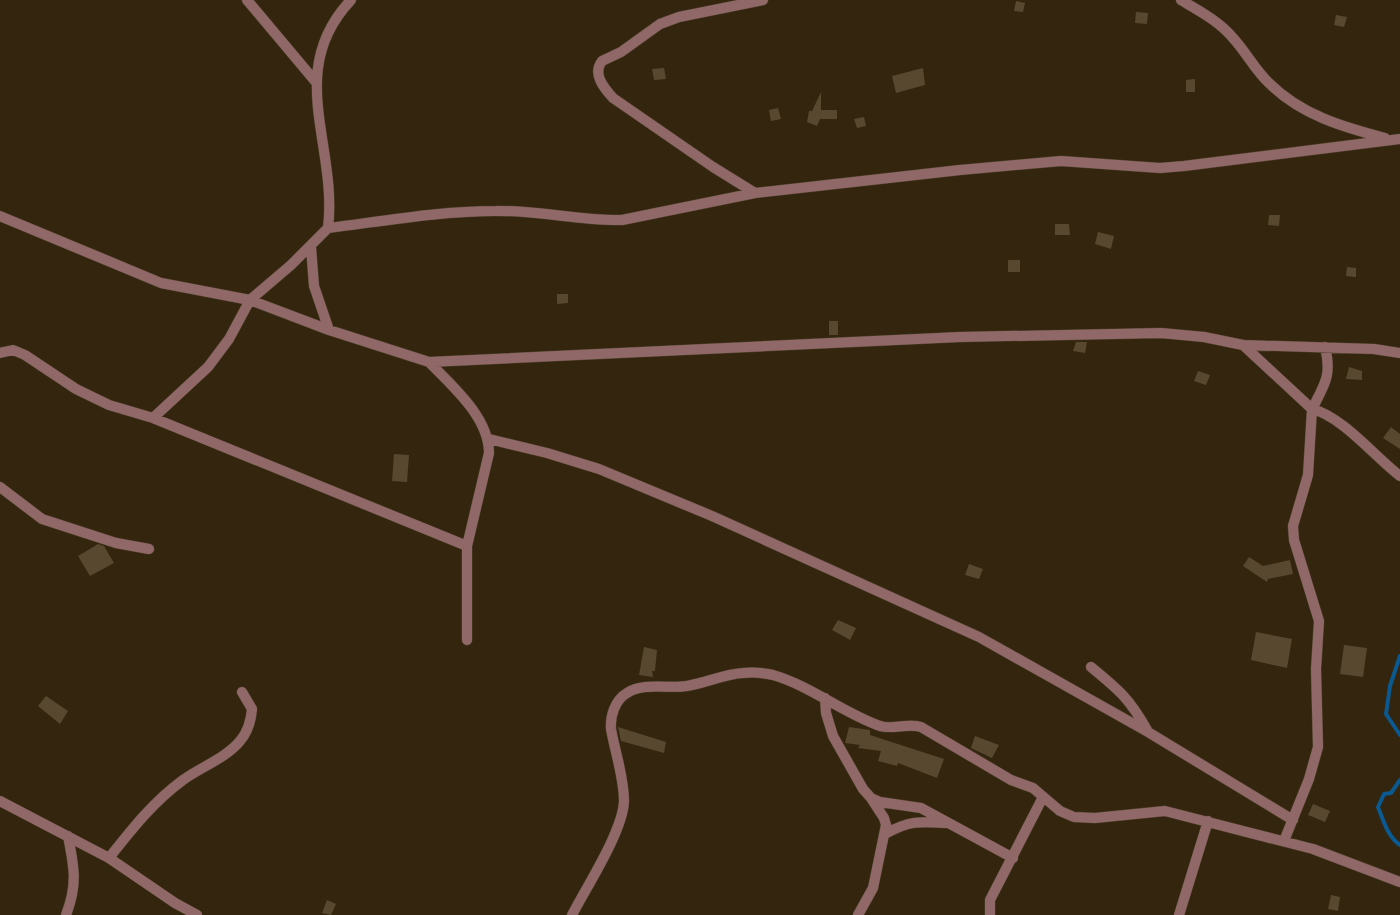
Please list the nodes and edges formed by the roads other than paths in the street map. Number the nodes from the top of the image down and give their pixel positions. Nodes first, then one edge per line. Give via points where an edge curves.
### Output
1 (247, 0) edge
2 (351, 0) edge
3 (763, 0) edge
4 (1180, 0) edge
5 (1196, 0) edge
6 (1205, 14) junction
7 (315, 81) junction
8 (1395, 139) edge
9 (755, 193) junction
10 (0, 216) edge
11 (328, 228) junction
12 (311, 247) junction
13 (250, 300) junction
14 (329, 330) junction
15 (1243, 345) junction
16 (1325, 347) junction
17 (0, 353) edge
18 (1400, 353) edge
19 (428, 362) junction
20 (1312, 409) junction
21 (153, 418) junction
22 (489, 439) junction
23 (1400, 476) edge
24 (0, 487) edge
25 (467, 546) junction
26 (149, 550) dead end
27 (467, 640) dead end
28 (1091, 667) dead end
29 (242, 692) dead end
30 (825, 698) junction
31 (1148, 732) junction
32 (1043, 797) junction
33 (871, 798) junction
34 (0, 801) edge
35 (1293, 820) junction
36 (1208, 821) junction
37 (950, 823) junction
38 (885, 834) junction
39 (68, 836) junction
40 (1284, 841) junction
41 (109, 858) junction
42 (1013, 858) junction
43 (1400, 882) edge
44 (66, 915) edge
45 (196, 915) edge
46 (572, 915) edge
47 (858, 915) edge
48 (990, 915) edge
49 (1178, 915) edge

1 - 7 street
2 - 7 street via 323,42
3 - 9 street via 679,17 660,24 621,52 602,60 598,69 602,86 613,98 713,168
4 - 6 street
5 - 6 street
6 - 8 street via 1233,38 1269,83 1291,100 1320,119
7 - 11 street via 328,182
8 - 9 street via 1184,166 1160,168 1061,161
9 - 11 street via 622,220 498,211 462,212
10 - 13 street via 161,284
11 - 12 street
12 - 13 street
12 - 14 street via 314,286
13 - 14 street
13 - 21 street via 229,339 208,368
14 - 19 street
15 - 16 street
15 - 19 street via 1204,337 1152,333 941,338
15 - 20 street
16 - 18 street
16 - 20 street via 1327,378
17 - 21 street via 13,350 25,355 76,389 109,405
19 - 22 street via 462,399
20 - 23 street via 1338,421
20 - 35 street via 1308,475 1294,526 1294,540 1319,621 1316,669 1318,747
21 - 25 street
22 - 25 street
22 - 31 street via 599,468 712,516 979,637
24 - 26 street via 42,519
25 - 27 street
28 - 31 street via 1124,694
29 - 41 street via 252,710 247,731 240,742 156,802
30 - 32 street via 881,726 905,724 921,727 1011,780 1033,788
30 - 33 street via 834,736
30 - 46 street via 774,676 740,673 686,686 646,688 628,692 621,698 610,719 623,789 623,810
31 - 35 street
32 - 36 street via 1060,811 1074,817 1165,811
32 - 42 street
33 - 37 street via 921,808
33 - 38 street via 884,818
34 - 39 street
35 - 40 street
36 - 40 street
36 - 49 street
37 - 38 street via 916,821
37 - 42 street
38 - 47 street via 871,892
39 - 41 street
39 - 44 street via 75,881 74,895
40 - 43 street
41 - 45 street
42 - 48 street via 990,900

